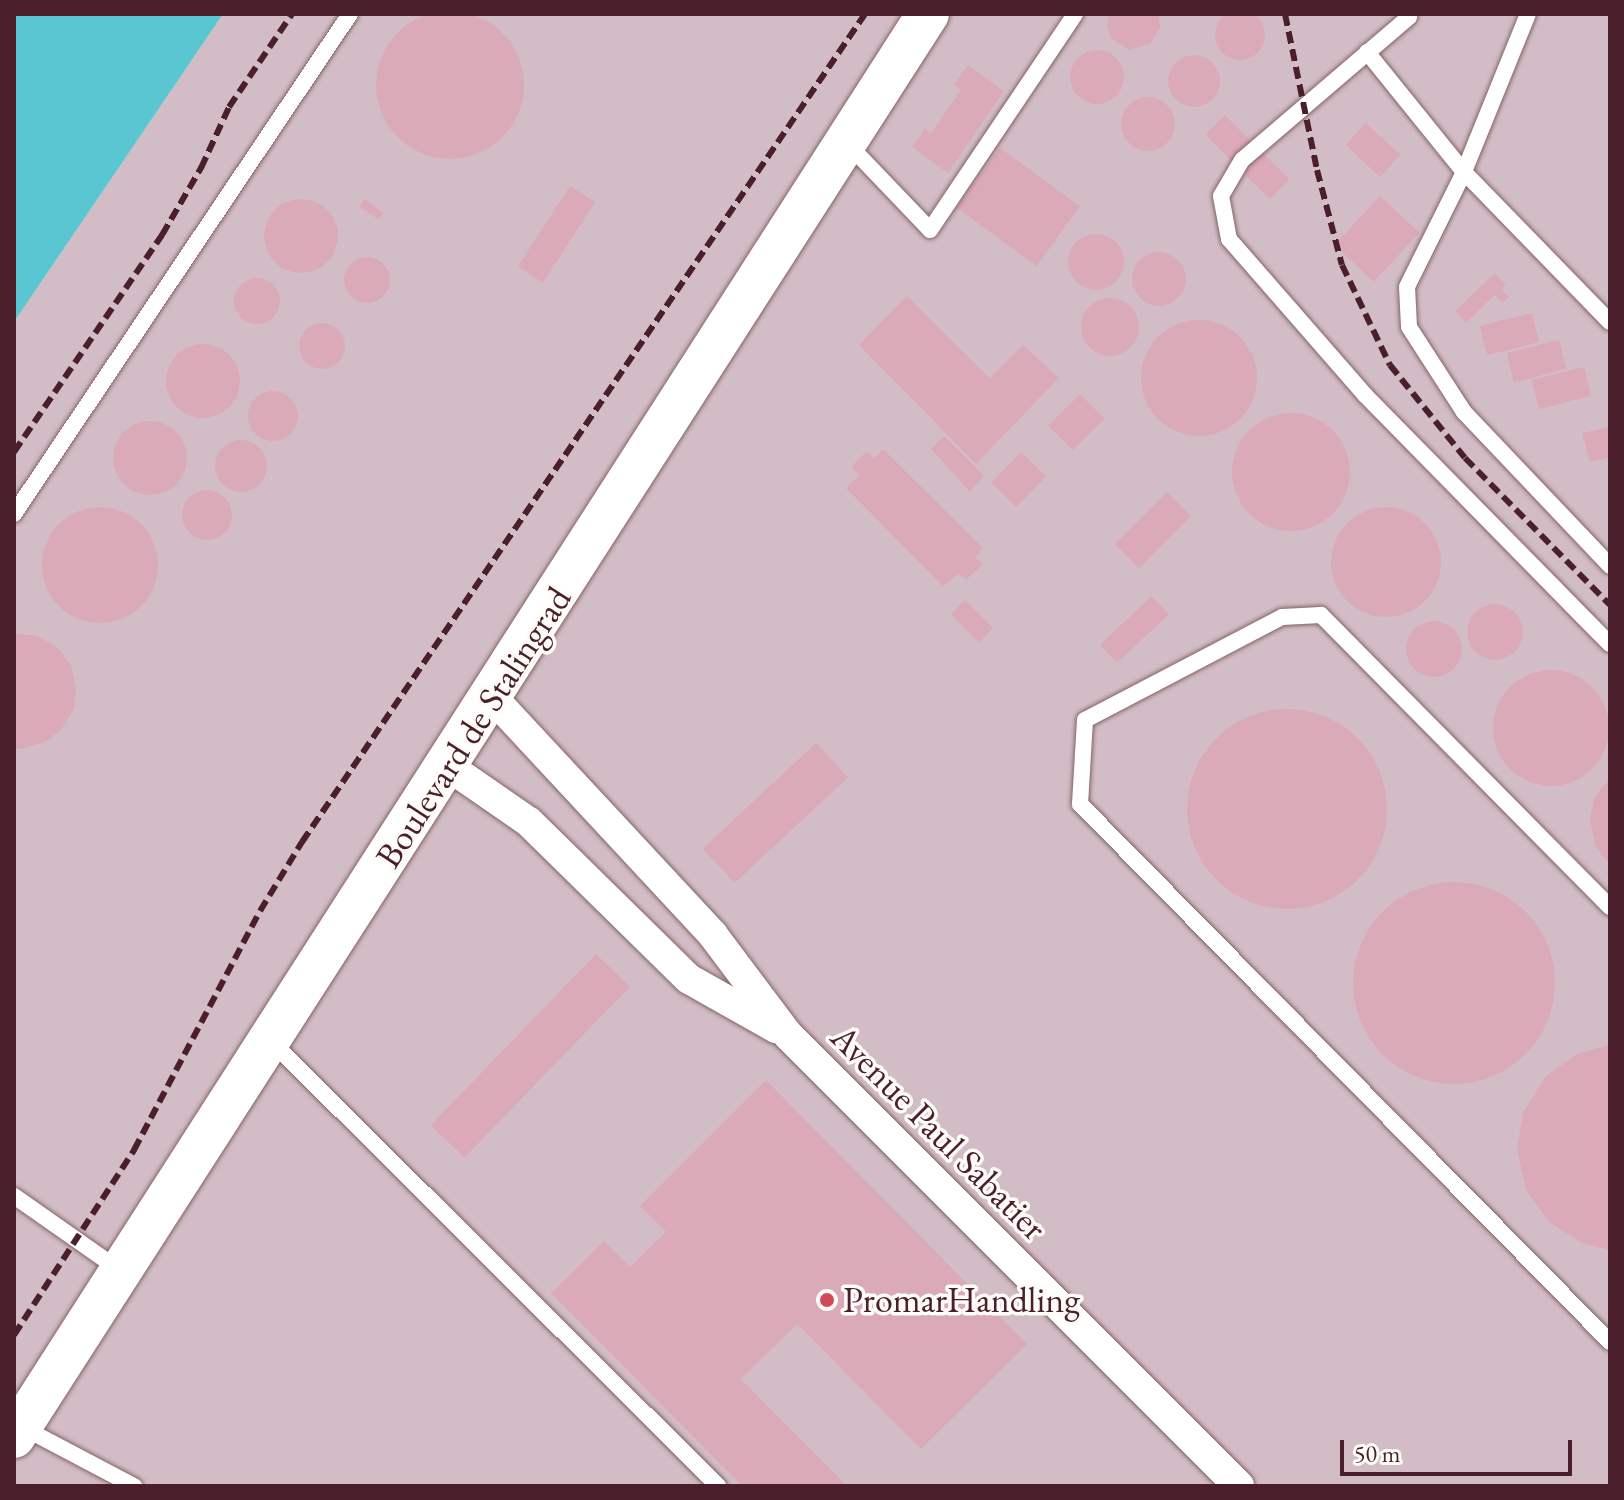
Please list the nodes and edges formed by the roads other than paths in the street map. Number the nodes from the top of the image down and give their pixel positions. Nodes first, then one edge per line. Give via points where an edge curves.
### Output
1 (350, 14) edge
2 (928, 14) edge
3 (1075, 14) edge
4 (1406, 14) edge
5 (1528, 14) edge
6 (1367, 52) junction
7 (846, 142) junction
8 (1464, 172) junction
9 (1610, 322) edge
10 (14, 514) edge
11 (1610, 566) edge
12 (1610, 644) edge
13 (492, 697) junction
14 (448, 766) junction
15 (1610, 907) edge
16 (788, 1035) junction
17 (271, 1041) junction
18 (14, 1196) edge
19 (122, 1271) junction
20 (1610, 1342) edge
21 (18, 1432) edge
22 (134, 1486) edge
23 (718, 1486) edge
24 (1239, 1486) edge

1 - 10 lane
2 - 7 street, Boulevard de Stalingrad
3 - 7 lane via 930,230
4 - 6 lane via 1409,17
5 - 8 lane
6 - 8 lane
6 - 12 lane via 1242,160 1221,196 1229,239 1365,395
7 - 13 street, Boulevard de Stalingrad
8 - 9 lane
8 - 11 lane via 1407,287 1409,327 1464,412
13 - 14 street, Boulevard de Stalingrad
13 - 16 street, Avenue Paul Sabatier via 713,935
14 - 16 street, Avenue Paul Sabatier via 529,822 689,979
14 - 17 street, Boulevard de Stalingrad
15 - 20 lane via 1321,615 1282,617 1085,720 1080,804
16 - 24 street, Avenue Paul Sabatier
17 - 19 street, Boulevard de Stalingrad
17 - 23 lane
18 - 19 lane
19 - 21 street, Boulevard de Stalingrad
21 - 22 lane

